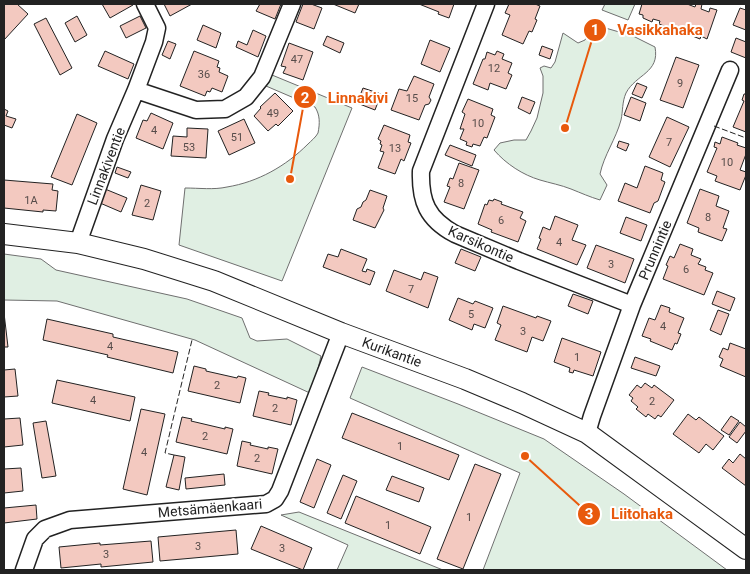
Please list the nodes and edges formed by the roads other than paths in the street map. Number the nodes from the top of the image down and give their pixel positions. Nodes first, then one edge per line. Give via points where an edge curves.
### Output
1 (145, 4) edge
2 (292, 4) edge
3 (486, 4) edge
4 (730, 70) dead end
5 (136, 90) junction
6 (4, 234) edge
7 (78, 243) junction
8 (632, 305) junction
9 (341, 333) junction
10 (587, 433) junction
11 (746, 549) edge
12 (24, 570) edge

1 - 5 street, Linnakiventie via 157,28
2 - 5 street via 262,77 246,97 224,109 196,110
3 - 8 street, Karsikontie via 421,171 422,197 428,210 445,229 455,234
4 - 8 street, Prunnintie
5 - 7 street, Linnakiventie
6 - 7 main road, Kurikantie
7 - 9 main road, Kurikantie via 214,281
8 - 10 street, Prunnintie
9 - 10 main road, Kurikantie via 465,379
9 - 12 street, Metsämäenkaari via 275,499 266,504 70,520 45,528 35,539
10 - 11 main road, Kurikantie

